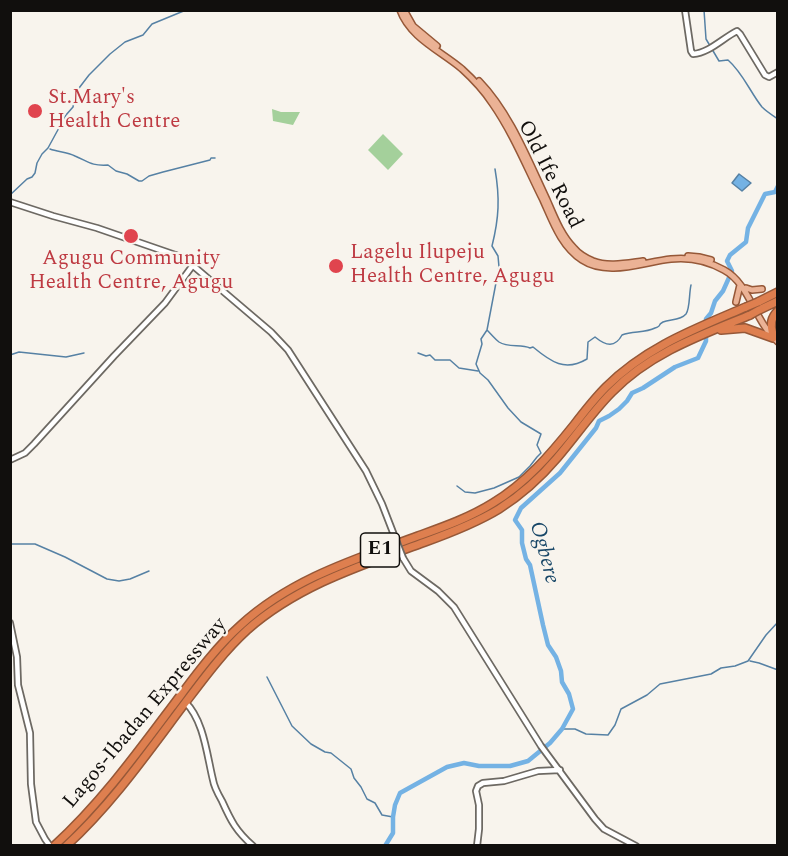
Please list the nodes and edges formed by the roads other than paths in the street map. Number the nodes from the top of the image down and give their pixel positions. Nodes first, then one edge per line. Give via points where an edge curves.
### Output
1 (402, 10) edge
2 (685, 10) edge
3 (777, 72) edge
4 (10, 202) edge
5 (193, 265) junction
6 (734, 276) junction
7 (740, 284) junction
8 (746, 288) junction
9 (762, 289) dead end
10 (777, 292) edge
11 (777, 301) edge
12 (736, 302) dead end
13 (748, 311) junction
14 (777, 311) edge
15 (710, 331) junction
16 (775, 338) edge
17 (10, 460) edge
18 (10, 623) edge
19 (185, 702) junction
20 (560, 770) junction
21 (52, 846) edge
22 (66, 846) edge
23 (254, 846) edge
24 (477, 846) edge
25 (636, 846) edge

1 - 6 main road, Old Ife Road via 416,29 463,66 493,97 575,249 595,262 635,264 690,259 710,263
2 - 3 street via 692,53 697,55 737,32 765,75
4 - 5 street via 97,228 184,258
5 - 17 street via 165,303 34,444
5 - 20 street, bridge via 288,350 366,471 411,571 454,607
6 - 7 main road, Old Ife Road
6 - 8 main road, Old Ife Road
7 - 12 main road
7 - 16 main road, Old Ife Road via 759,320
8 - 9 main road
8 - 16 main road, Old Ife Road
10 - 13 highway, Lagos-Ibadan Expressway / E1, bridge
11 - 13 highway, Lagos-Ibadan Expressway / E1, bridge
13 - 15 highway, Lagos-Ibadan Expressway / E1
13 - 21 highway, Lagos-Ibadan Expressway / E1 via 668,341 634,363 597,396 535,471 495,502 453,523 317,574 254,614 217,649 96,804
14 - 16 highway via 771,322
15 - 16 highway via 745,328
15 - 19 highway, Lagos-Ibadan Expressway / E1 via 668,351 624,381 535,482 498,510 319,583 268,613 226,651
18 - 21 street via 18,685 30,734 36,822
19 - 22 highway, Lagos-Ibadan Expressway / E1 via 108,803
19 - 23 street via 195,715 214,783 229,818
20 - 24 street via 538,771 478,786
20 - 25 street via 600,825

